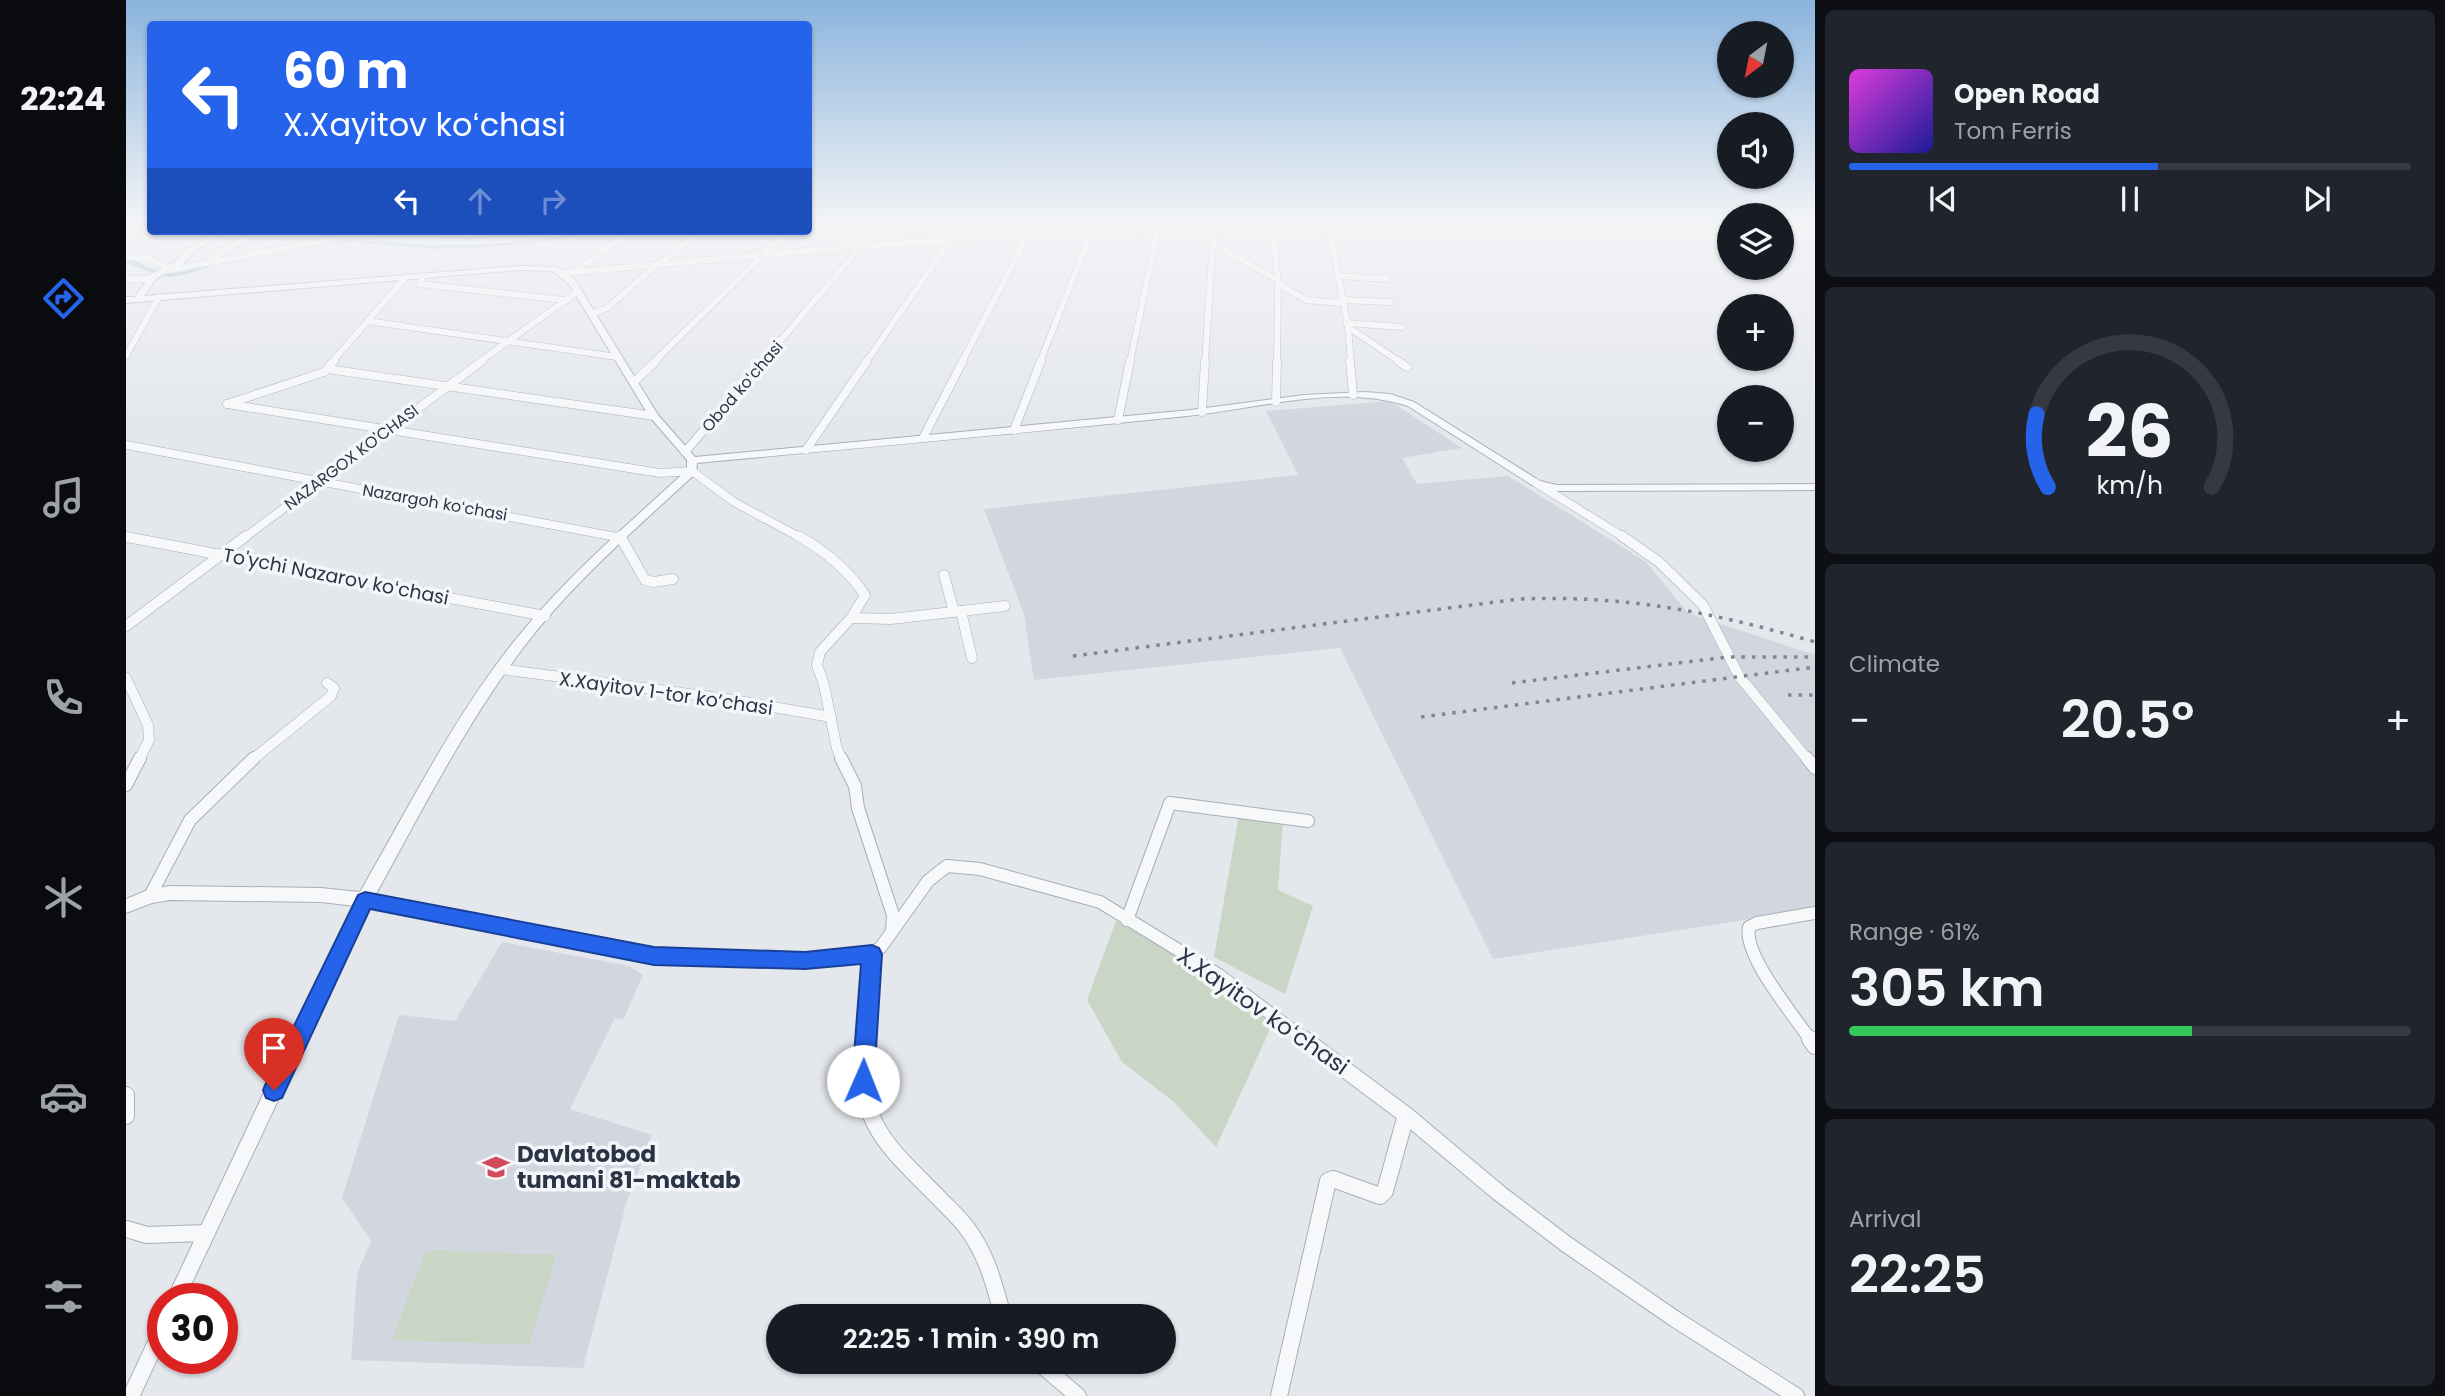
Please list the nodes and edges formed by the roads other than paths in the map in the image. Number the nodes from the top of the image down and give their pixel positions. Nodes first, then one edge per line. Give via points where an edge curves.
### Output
1 (146, 288) edge
2 (268, 288) edge
3 (396, 288) edge
4 (457, 288) edge
5 (577, 288) edge
6 (630, 288) edge
7 (728, 288) edge
8 (827, 288) edge
9 (917, 288) edge
10 (1000, 288) edge
11 (1070, 288) edge
12 (1146, 288) edge
13 (1211, 288) edge
14 (1278, 288) edge
15 (1289, 288) edge
16 (1341, 288) edge
17 (579, 291) junction
18 (159, 297) junction
19 (138, 299) junction
20 (126, 300) edge
21 (564, 300) junction
22 (1342, 301) junction
23 (1390, 302) dead end
24 (592, 314) junction
25 (367, 321) junction
26 (1347, 325) junction
27 (1402, 327) dead end
28 (507, 342) junction
29 (126, 356) edge
30 (617, 356) junction
31 (1407, 367) dead end
32 (327, 369) junction
33 (635, 381) junction
34 (448, 385) junction
35 (1353, 395) junction
36 (1276, 402) junction
37 (1202, 412) junction
38 (654, 416) junction
39 (1118, 420) junction
40 (388, 429) junction
41 (1014, 430) junction
42 (923, 438) junction
43 (126, 445) edge
44 (806, 450) junction
45 (690, 461) junction
46 (319, 481) junction
47 (1536, 483) junction
48 (1815, 487) edge
49 (621, 536) junction
50 (126, 537) edge
51 (221, 554) junction
52 (944, 575) dead end
53 (673, 579) dead end
54 (1005, 606) dead end
55 (957, 611) junction
56 (545, 616) junction
57 (851, 618) junction
58 (126, 626) edge
59 (972, 658) dead end
60 (501, 669) junction
61 (126, 678) edge
62 (327, 683) dead end
63 (831, 717) junction
64 (1815, 768) edge
65 (126, 785) edge
66 (1308, 821) dead end
67 (150, 897) junction
68 (365, 900) junction
69 (126, 906) edge
70 (1815, 913) edge
71 (1127, 920) junction
72 (892, 931) junction
73 (872, 954) junction
74 (1815, 1046) edge
75 (126, 1096) edge
76 (1406, 1115) junction
77 (126, 1116) edge
78 (126, 1229) edge
79 (206, 1233) junction
80 (183, 1283) edge
81 (999, 1304) edge
82 (147, 1362) edge
83 (1052, 1374) edge
84 (131, 1396) edge
85 (1078, 1396) edge
86 (1279, 1396) edge
87 (1796, 1396) edge

1 - 19 street
2 - 18 street
3 - 25 street
4 - 21 street
5 - 17 street
6 - 24 street
7 - 33 street
8 - 45 street, Obod koʻchasi
9 - 44 street
10 - 42 street
11 - 41 street
12 - 39 street
13 - 37 street
14 - 36 street
15 - 22 street via 1306,300
16 - 22 street
17 - 21 street, NAZARGOX KO'CHASI
17 - 24 street
18 - 19 street
18 - 29 street
19 - 20 street
21 - 28 street, NAZARGOX KO'CHASI
22 - 23 street
22 - 26 street
24 - 30 street
25 - 28 street
25 - 32 street
26 - 27 street
26 - 31 street
26 - 35 street
28 - 30 street
28 - 34 street, NAZARGOX KO'CHASI
30 - 33 street
32 - 34 street
32 - 40 street via 227,404
33 - 38 street
34 - 38 street
34 - 40 street, NAZARGOX KO'CHASI
35 - 36 street
35 - 47 street via 1398,397
36 - 37 street
37 - 39 street
38 - 45 street
39 - 41 street
40 - 45 street via 660,473
40 - 46 street, NAZARGOX KO'CHASI
41 - 42 street
42 - 44 street
43 - 46 street, Nazargoh koʻchasi
44 - 45 street
45 - 49 street
45 - 57 street via 703,482 779,525 848,572 865,595
46 - 49 street, Nazargoh koʻchasi
46 - 51 street, NAZARGOX KO'CHASI
47 - 48 street via 1557,488
47 - 64 street via 1659,562 1703,604 1739,676
49 - 53 street via 645,580
49 - 56 street
50 - 51 street, To'ychi Nazarov koʻchasi
51 - 56 street, To'ychi Nazarov koʻchasi
51 - 58 street, NAZARGOX KO'CHASI
52 - 55 street
54 - 55 street
55 - 57 street via 891,619
55 - 59 street
56 - 60 street
57 - 63 street via 820,652 817,665
60 - 63 street, X.Xayitov 1-tor koʼchasi
60 - 68 street
61 - 65 street via 148,725 149,740
62 - 67 street via 334,688 331,696 240,769 190,820
63 - 72 street via 837,749 855,786 893,915
66 - 71 street via 1170,803
67 - 68 street via 170,893 320,895
67 - 69 street
68 - 73 street via 654,956 805,960
68 - 79 street
70 - 74 street via 1757,923 1749,927 1747,937 1753,954
71 - 72 street, X.Xayitov koʻchasi via 1100,902 955,865 939,870
71 - 76 street, X.Xayitov koʻchasi via 1219,975
72 - 73 street, X.Xayitov koʻchasi
73 - 81 street via 862,1066 864,1096 873,1125 887,1146 965,1225 985,1255
75 - 77 street
76 - 86 street via 1380,1196 1343,1181 1328,1181
76 - 87 street, X.Xayitov koʻchasi via 1566,1244
78 - 79 street via 147,1235
79 - 80 street
82 - 84 street
83 - 85 street

